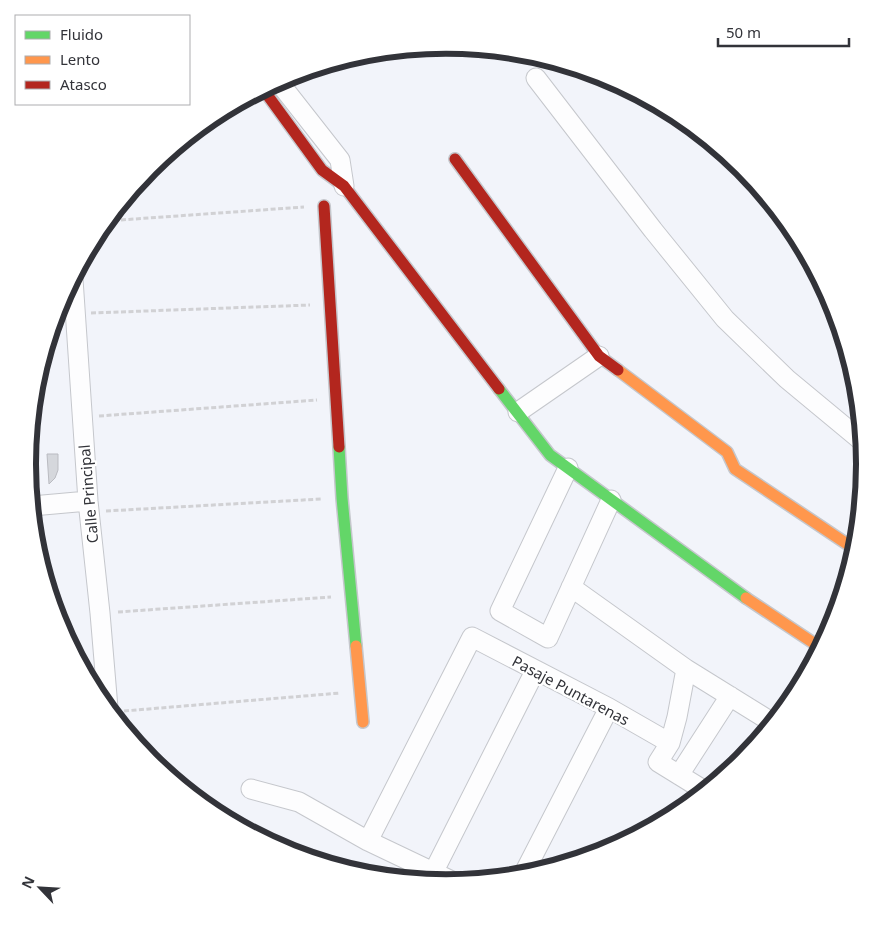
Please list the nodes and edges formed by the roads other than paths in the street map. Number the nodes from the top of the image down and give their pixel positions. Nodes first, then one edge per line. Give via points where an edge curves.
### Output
1 (536, 78) dead end
2 (283, 88) edge
3 (267, 95) edge
4 (455, 158) dead end
5 (344, 186) junction
6 (324, 206) road end
7 (74, 293) edge
8 (599, 356) junction
9 (518, 412) junction
10 (856, 436) edge
11 (568, 468) junction
12 (610, 500) junction
13 (39, 506) edge
14 (89, 506) junction
15 (849, 545) edge
16 (571, 587) junction
17 (815, 644) edge
18 (686, 669) junction
19 (535, 671) junction
20 (730, 696) junction
21 (113, 703) edge
22 (609, 708) junction
23 (767, 719) edge
24 (362, 722) dead end
25 (670, 743) junction
26 (679, 775) junction
27 (698, 787) edge
28 (251, 789) dead end
29 (368, 840) junction
30 (528, 866) edge
31 (434, 871) junction
32 (439, 874) edge

1 - 10 street via 725,320 787,379
2 - 5 street via 340,160
3 - 5 street via 322,170
4 - 8 street
5 - 9 street
6 - 24 street via 342,498
7 - 14 street, Calle Principal
8 - 9 street
8 - 15 street via 726,452 735,469
9 - 11 street via 550,456
11 - 12 street
11 - 16 street via 500,612 548,638
12 - 16 street
12 - 17 street via 728,586
13 - 14 street
14 - 21 street, Calle Principal
16 - 18 street
18 - 20 street
18 - 25 street
19 - 22 street, Pasaje Puntarenas
19 - 29 street, Pasaje Puntarenas via 472,637
19 - 31 street
20 - 23 street
20 - 26 street
22 - 25 street, Pasaje Puntarenas
22 - 30 street
25 - 26 street via 658,762
26 - 27 street
28 - 29 street via 298,802
29 - 31 street
31 - 32 street

